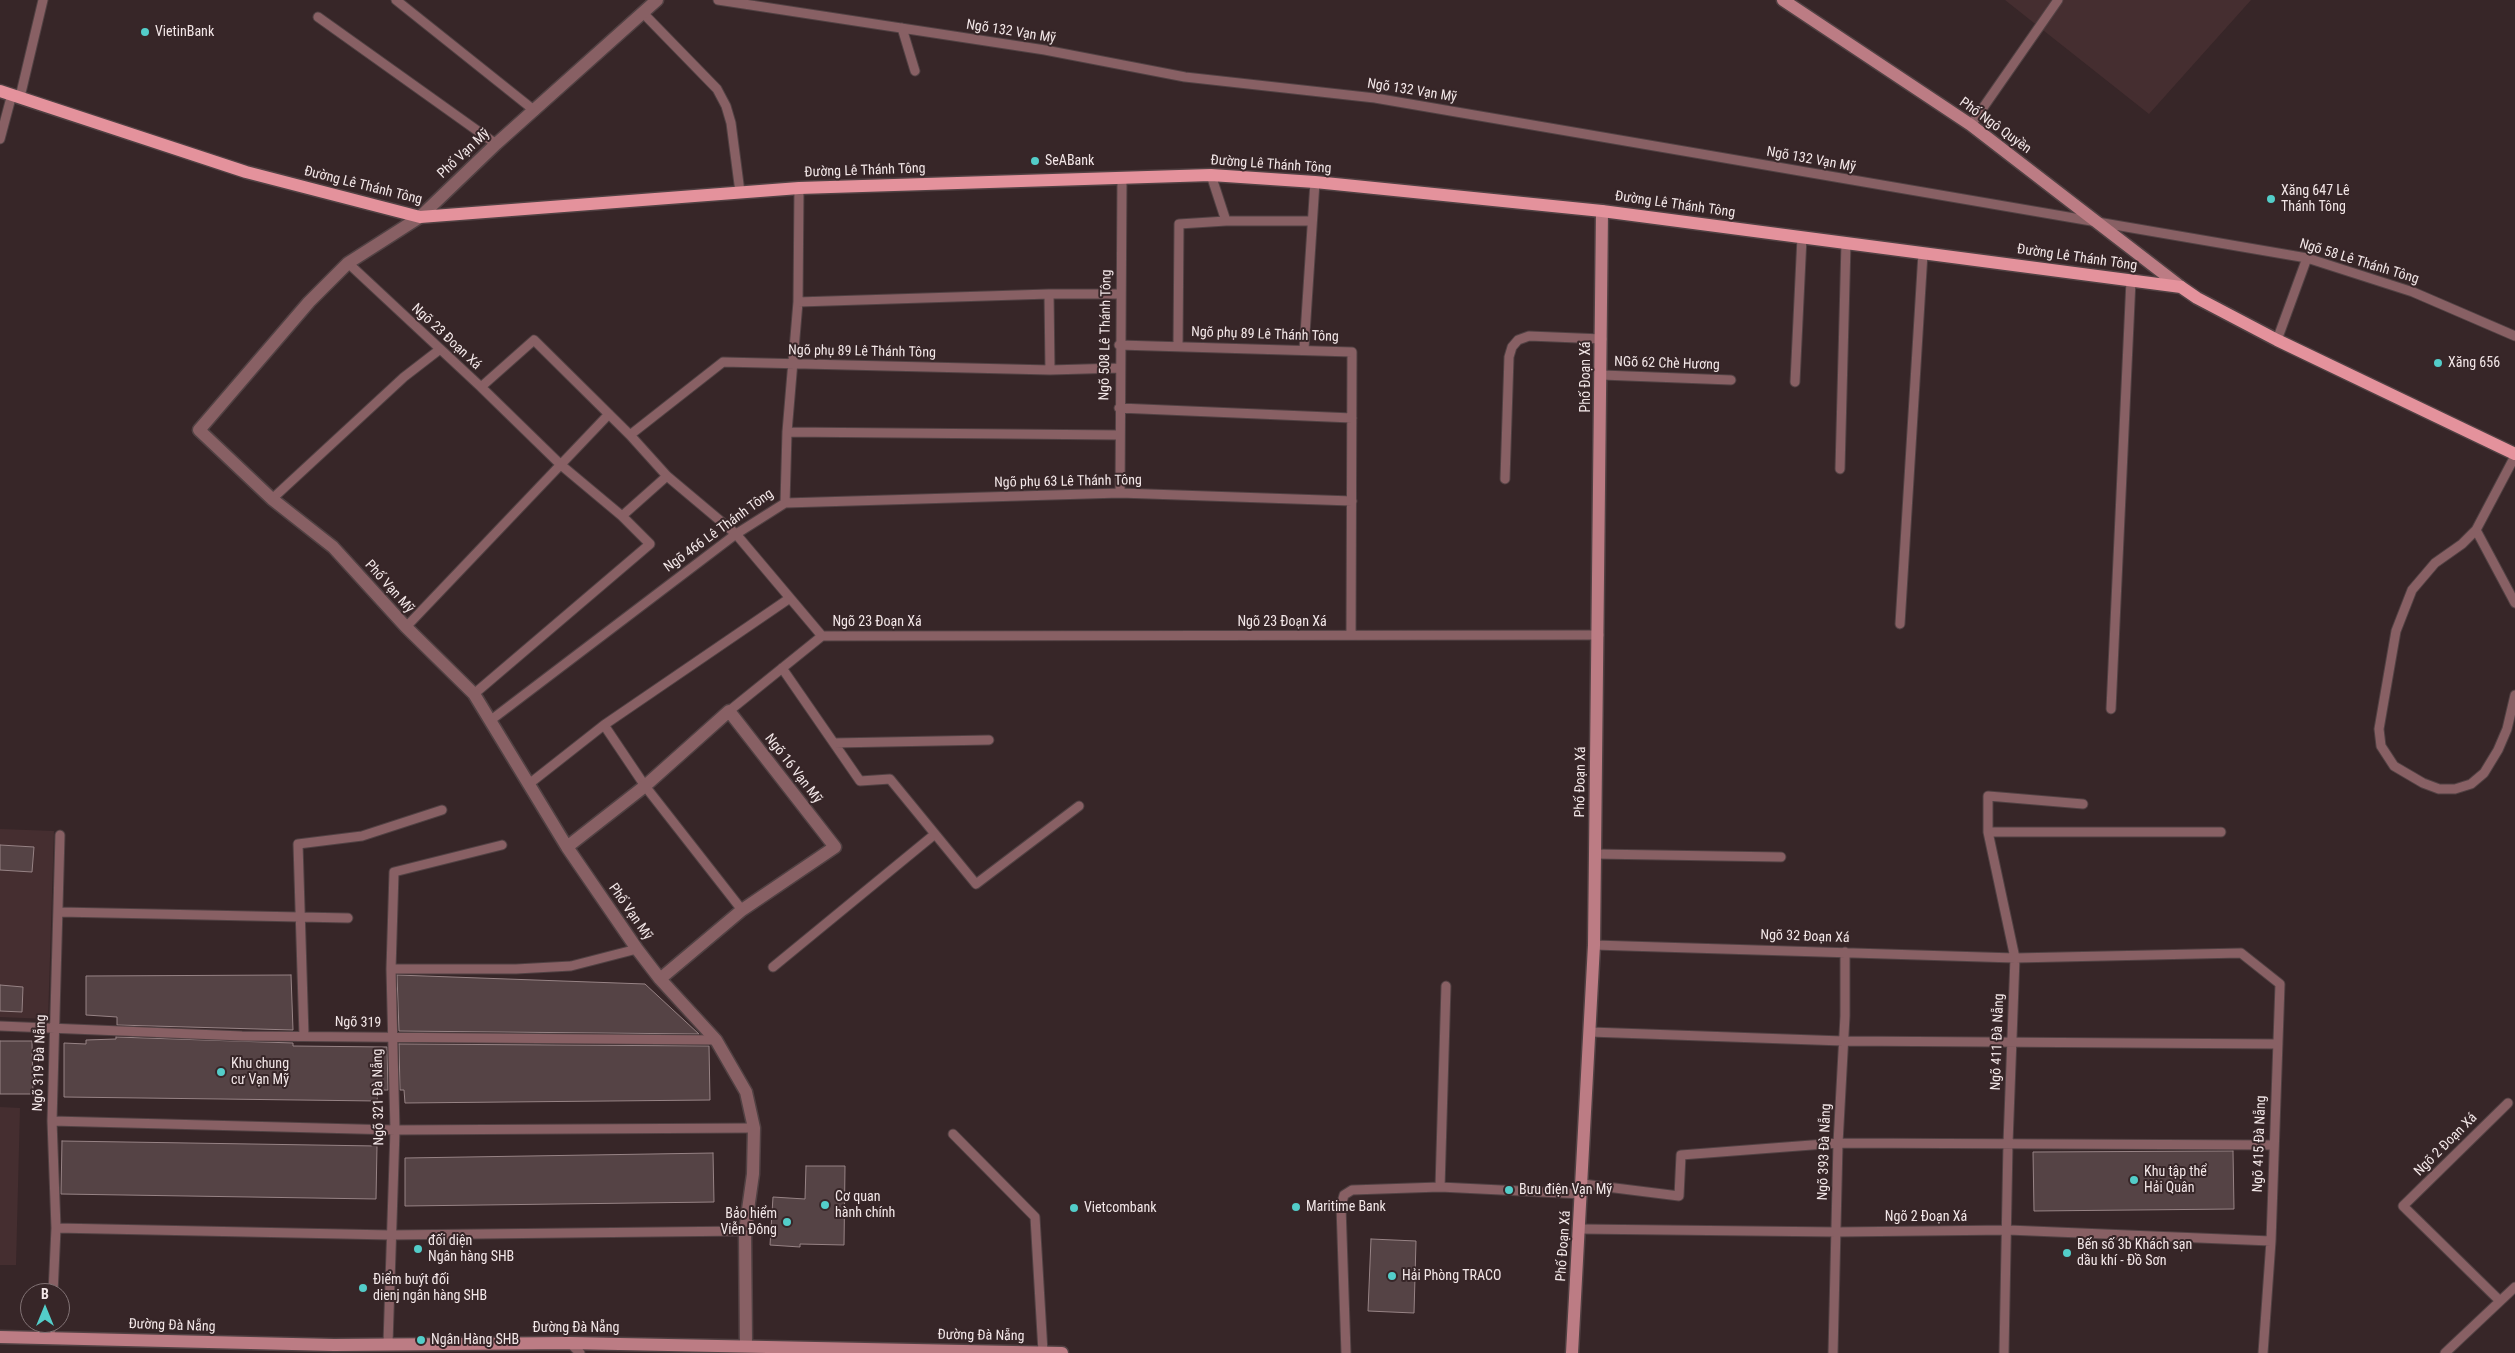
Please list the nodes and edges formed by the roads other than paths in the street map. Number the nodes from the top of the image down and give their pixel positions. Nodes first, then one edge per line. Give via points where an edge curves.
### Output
1 (43, 0) edge
2 (396, 0) edge
3 (657, 0) edge
4 (718, 0) edge
5 (1783, 0) edge
6 (2058, 0) edge
7 (642, 13) junction
8 (318, 17) dead end
9 (902, 28) junction
10 (915, 71) dead end
11 (11, 94) edge
12 (535, 111) junction
13 (1970, 125) junction
14 (0, 138) edge
15 (496, 144) junction
16 (1212, 175) junction
17 (1122, 178) junction
18 (1315, 182) junction
19 (799, 188) junction
20 (740, 192) junction
21 (1602, 210) junction
22 (420, 217) junction
23 (1226, 221) junction
24 (1312, 221) junction
25 (2100, 224) junction
26 (1802, 237) junction
27 (1846, 243) junction
28 (1922, 253) junction
29 (2307, 258) junction
30 (348, 263) junction
31 (2131, 280) junction
32 (2182, 287) junction
33 (1049, 294) junction
34 (1120, 294) junction
35 (798, 302) junction
36 (2515, 336) edge
37 (1602, 339) junction
38 (2277, 340) junction
39 (1119, 345) junction
40 (1178, 346) junction
41 (1304, 349) junction
42 (439, 350) junction
43 (791, 365) junction
44 (1119, 368) junction
45 (1050, 370) junction
46 (1602, 375) junction
47 (1731, 380) dead end
48 (1795, 382) dead end
49 (481, 388) junction
50 (1119, 408) junction
51 (609, 414) junction
52 (1352, 418) junction
53 (787, 432) junction
54 (630, 435) junction
55 (1120, 435) junction
56 (2515, 455) edge
57 (561, 465) junction
58 (1840, 469) dead end
59 (667, 476) junction
60 (1505, 479) dead end
61 (1120, 493) junction
62 (272, 499) junction
63 (1352, 501) junction
64 (785, 503) junction
65 (622, 516) junction
66 (2476, 530) junction
67 (736, 534) junction
68 (790, 598) junction
69 (2515, 603) edge
70 (1900, 624) dead end
71 (406, 628) junction
72 (1351, 635) junction
73 (1599, 635) junction
74 (822, 636) junction
75 (782, 668) junction
76 (474, 694) junction
77 (2515, 695) edge
78 (2110, 709) dead end
79 (729, 711) junction
80 (491, 720) junction
81 (604, 725) junction
82 (989, 740) dead end
83 (834, 743) junction
84 (528, 784) junction
85 (645, 786) junction
86 (2083, 804) dead end
87 (1079, 806) dead end
88 (442, 810) dead end
89 (1988, 832) junction
90 (2221, 832) dead end
91 (935, 834) junction
92 (60, 835) dead end
93 (502, 845) dead end
94 (567, 847) junction
95 (1594, 854) junction
96 (1781, 857) dead end
97 (742, 910) junction
98 (59, 912) junction
99 (300, 917) junction
100 (348, 918) dead end
101 (1594, 945) junction
102 (637, 949) junction
103 (1845, 952) junction
104 (2014, 958) junction
105 (773, 967) dead end
106 (391, 969) junction
107 (660, 979) junction
108 (1446, 986) dead end
109 (0, 1026) edge
110 (54, 1028) junction
111 (1590, 1032) junction
112 (304, 1036) junction
113 (392, 1038) junction
114 (716, 1040) junction
115 (1843, 1040) junction
116 (2013, 1041) junction
117 (2278, 1044) junction
118 (2508, 1103) dead end
119 (52, 1120) junction
120 (754, 1128) junction
121 (395, 1130) junction
122 (953, 1134) dead end
123 (1838, 1143) junction
124 (2008, 1143) junction
125 (2273, 1145) junction
126 (1440, 1186) junction
127 (1582, 1189) junction
128 (56, 1228) junction
129 (1580, 1229) junction
130 (2008, 1230) junction
131 (745, 1231) junction
132 (1837, 1232) junction
133 (390, 1235) junction
134 (2271, 1240) junction
135 (53, 1283) edge
136 (2515, 1287) edge
137 (2500, 1301) junction
138 (50, 1333) edge
139 (0, 1337) edge
140 (50, 1338) junction
141 (388, 1343) junction
142 (570, 1343) junction
143 (746, 1346) junction
144 (469, 1348) edge
145 (334, 1349) edge
146 (1043, 1352) edge
147 (580, 1353) edge
148 (1062, 1353) edge
149 (1346, 1353) edge
150 (1572, 1353) edge
151 (1833, 1353) edge
152 (2004, 1353) edge
153 (2264, 1353) edge
154 (2445, 1353) edge

1 - 11 lane
2 - 12 lane
3 - 7 street, Phố Vạn Mỹ
4 - 9 lane, Ngõ 132 Vạn Mỹ
5 - 13 street, Phố Ngô Quyền
6 - 13 lane
7 - 12 street, Phố Vạn Mỹ
7 - 20 lane via 717,88 731,123
8 - 15 lane
9 - 10 lane
9 - 25 lane, Ngõ 132 Vạn Mỹ via 1044,50 1185,77 1375,98
11 - 14 lane
11 - 22 main road, Đường Lê Thánh Tông via 246,172
12 - 15 street, Phố Vạn Mỹ
13 - 25 street, Phố Ngô Quyền
15 - 22 street, Phố Vạn Mỹ
16 - 17 main road, Đường Lê Thánh Tông
16 - 18 main road, Đường Lê Thánh Tông
16 - 23 lane
17 - 19 main road, Đường Lê Thánh Tông
17 - 34 lane, Ngõ 508 Lê Thánh Tông
18 - 21 main road, Đường Lê Thánh Tông
18 - 24 lane
19 - 20 main road, Đường Lê Thánh Tông
19 - 35 lane, Ngõ 466 Lê Thánh Tông
20 - 22 main road, Đường Lê Thánh Tông
21 - 26 main road, Đường Lê Thánh Tông
21 - 37 street, Phố Đoạn Xá
22 - 30 street, Phố Vạn Mỹ
23 - 24 lane
23 - 40 lane via 1179,224
24 - 41 lane
25 - 29 lane, Ngõ 58 Lê Thánh Tông
25 - 32 street, Phố Ngô Quyền
26 - 27 main road, Đường Lê Thánh Tông
26 - 48 lane
27 - 28 main road, Đường Lê Thánh Tông
27 - 58 lane
28 - 31 main road, Đường Lê Thánh Tông
28 - 70 lane
29 - 36 lane, Ngõ 58 Lê Thánh Tông via 2413,292
29 - 38 lane
30 - 42 lane, Ngõ 23 Đoạn Xá
30 - 62 street, Phố Vạn Mỹ via 309,302 199,430
31 - 32 main road, Đường Lê Thánh Tông
31 - 78 lane
32 - 38 main road, Đường Lê Thánh Tông
33 - 34 lane
33 - 35 lane
33 - 45 lane
34 - 39 lane, Ngõ 508 Lê Thánh Tông
35 - 43 lane, Ngõ 466 Lê Thánh Tông
37 - 46 street, Phố Đoạn Xá
37 - 60 lane via 1529,336 1518,340 1512,347 1509,356
38 - 56 main road, Đường Lê Thánh Tông
39 - 40 lane, Ngõ phụ 89 Lê Thánh Tông
39 - 44 lane, Ngõ 508 Lê Thánh Tông
40 - 41 lane, Ngõ phụ 89 Lê Thánh Tông
41 - 52 lane, Ngõ phụ 89 Lê Thánh Tông via 1352,352
42 - 49 lane, Ngõ 23 Đoạn Xá
42 - 62 lane via 404,377
43 - 45 lane, Ngõ phụ 89 Lê Thánh Tông
43 - 53 lane, Ngõ 466 Lê Thánh Tông
43 - 54 lane, Ngõ phụ 89 Lê Thánh Tông via 723,362
44 - 45 lane, Ngõ phụ 89 Lê Thánh Tông
44 - 50 lane, Ngõ 508 Lê Thánh Tông
46 - 47 lane, NGõ 62 Chè Hương
46 - 73 street, Phố Đoạn Xá
49 - 51 lane, Ngõ 23 Đoạn Xá via 534,340
49 - 57 lane
50 - 52 lane
50 - 55 lane, Ngõ 508 Lê Thánh Tông
51 - 54 lane, Ngõ 23 Đoạn Xá
51 - 57 lane
52 - 63 lane, Ngõ phụ 89 Lê Thánh Tông
53 - 55 lane
53 - 64 lane, Ngõ 466 Lê Thánh Tông
54 - 59 lane, Ngõ 23 Đoạn Xá
55 - 61 lane, Ngõ 508 Lê Thánh Tông
56 - 66 lane
57 - 65 lane
57 - 71 lane
59 - 65 lane
59 - 67 lane, Ngõ 23 Đoạn Xá
61 - 63 lane, Ngõ phụ 63 Lê Thánh Tông
61 - 64 lane, Ngõ phụ 63 Lê Thánh Tông
62 - 71 street, Phố Vạn Mỹ via 332,547
63 - 72 lane, Ngõ phụ 89 Lê Thánh Tông
64 - 67 lane, Ngõ 466 Lê Thánh Tông
65 - 76 lane via 650,544
66 - 69 lane
66 - 77 lane via 2435,563 2412,590 2396,631 2379,729 2381,746 2394,766 2423,783 2440,789 2471,784 2484,772 2498,750
67 - 68 lane, Ngõ 23 Đoạn Xá
67 - 80 lane, Ngõ 466 Lê Thánh Tông
68 - 74 lane, Ngõ 23 Đoạn Xá
68 - 81 lane
71 - 76 street, Phố Vạn Mỹ
72 - 73 lane, Ngõ 23 Đoạn Xá
72 - 74 lane, Ngõ 23 Đoạn Xá
73 - 95 street, Phố Đoạn Xá
74 - 75 lane
75 - 79 lane
75 - 83 lane
76 - 80 street, Phố Vạn Mỹ
79 - 85 street
79 - 97 street, Ngõ 16 Vạn Mỹ via 834,847
80 - 84 street, Phố Vạn Mỹ
81 - 84 lane
81 - 85 lane
82 - 83 lane
83 - 91 lane via 860,781 890,779
84 - 94 street, Phố Vạn Mỹ
85 - 94 street
85 - 97 lane
86 - 89 lane, Ngõ 411 Đà Nẵng via 1988,796
87 - 91 lane via 976,884
88 - 99 lane via 362,836 298,844
89 - 90 lane
89 - 104 lane, Ngõ 411 Đà Nẵng
91 - 105 lane
92 - 98 lane, Ngõ 319 Đà Nẵng
93 - 106 lane, Ngõ 321 Đà Nẵng via 394,872
94 - 102 street, Phố Vạn Mỹ
95 - 96 lane
95 - 101 street, Phố Đoạn Xá
97 - 107 street, Ngõ 16 Vạn Mỹ
98 - 99 lane
98 - 110 lane, Ngõ 319 Đà Nẵng
99 - 100 lane
99 - 112 lane
101 - 103 lane, Ngõ 32 Đoạn Xá
101 - 111 street, Phố Đoạn Xá
102 - 106 lane via 571,966
102 - 107 street, Phố Vạn Mỹ
103 - 104 lane, Ngõ 32 Đoạn Xá
103 - 115 lane, Ngõ 393 Đà Nẵng
104 - 116 lane, Ngõ 411 Đà Nẵng
104 - 117 lane, Ngõ 415 Đà Nẵng via 2241,953 2280,984
106 - 113 lane, Ngõ 321 Đà Nẵng
107 - 114 street, Phố Vạn Mỹ
108 - 126 lane
109 - 110 lane, Ngõ 319
110 - 112 lane, Ngõ 319
110 - 119 lane, Ngõ 319 Đà Nẵng
111 - 115 lane
111 - 127 street, Phố Đoạn Xá
112 - 113 lane, Ngõ 319
113 - 114 lane, Ngõ 319
113 - 121 lane, Ngõ 321 Đà Nẵng
114 - 120 street, Phố Vạn Mỹ via 746,1092
115 - 116 lane
115 - 123 lane, Ngõ 393 Đà Nẵng
116 - 117 lane
116 - 124 lane, Ngõ 411 Đà Nẵng
117 - 125 lane, Ngõ 415 Đà Nẵng
118 - 137 lane, Ngõ 2 Đoạn Xá via 2403,1206
119 - 121 lane
119 - 128 lane, Ngõ 319 Đà Nẵng
120 - 121 lane
120 - 131 street, Phố Vạn Mỹ via 753,1174
121 - 133 lane, Ngõ 321 Đà Nẵng
122 - 146 lane via 1035,1217
123 - 124 lane
123 - 127 lane via 1681,1155 1679,1196
123 - 132 lane, Ngõ 393 Đà Nẵng
124 - 125 lane
124 - 130 lane, Ngõ 411 Đà Nẵng
125 - 134 lane, Ngõ 415 Đà Nẵng
126 - 127 lane
126 - 149 lane via 1352,1190 1344,1195 1341,1206
127 - 129 street, Phố Đoạn Xá
128 - 133 lane
128 - 135 lane, Ngõ 319 Đà Nẵng
129 - 132 lane, Ngõ 2 Đoạn Xá
129 - 150 street, Phố Đoạn Xá
130 - 132 lane, Ngõ 2 Đoạn Xá
130 - 134 lane, Ngõ 2 Đoạn Xá
130 - 152 lane, Ngõ 411 Đà Nẵng
131 - 133 lane
131 - 143 street, Phố Vạn Mỹ
132 - 151 lane, Ngõ 393 Đà Nẵng
133 - 141 lane, Ngõ 321 Đà Nẵng
134 - 153 lane, Ngõ 415 Đà Nẵng
136 - 137 lane
137 - 154 lane
138 - 140 lane
139 - 140 street, Đường Đà Nẵng
140 - 145 street, Đường Đà Nẵng
141 - 144 street, Đường Đà Nẵng
141 - 145 street, Đường Đà Nẵng
142 - 143 street, Đường Đà Nẵng
142 - 144 street, Đường Đà Nẵng
142 - 147 lane
143 - 146 street, Đường Đà Nẵng
146 - 148 street, Đường Đà Nẵng

